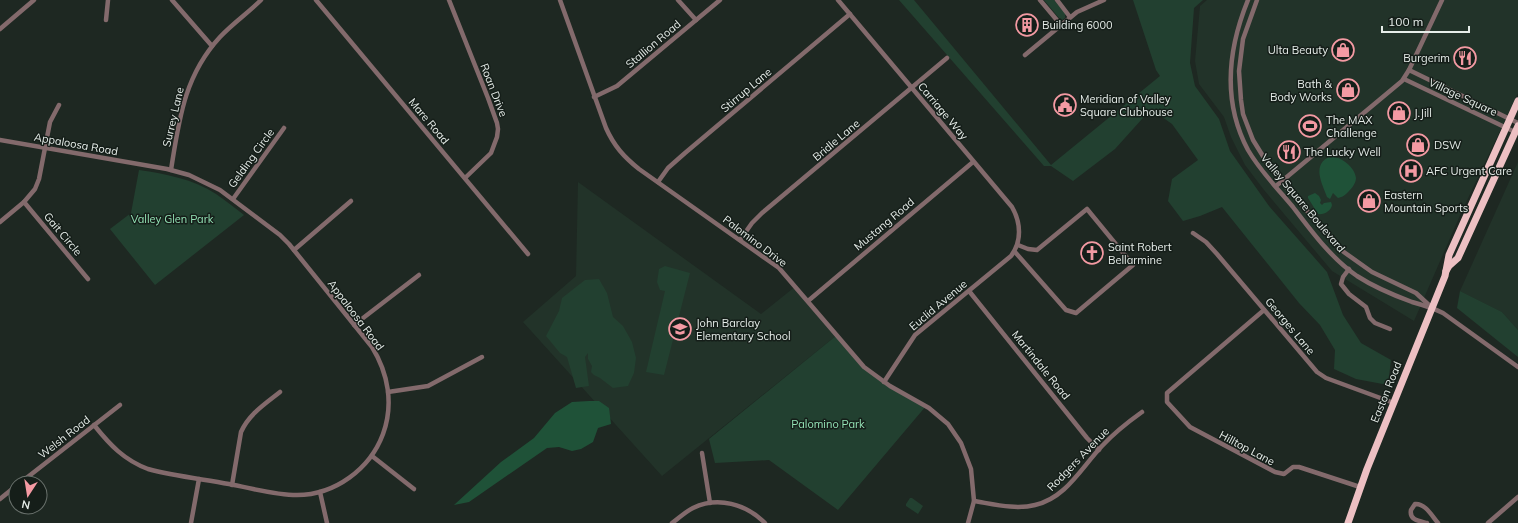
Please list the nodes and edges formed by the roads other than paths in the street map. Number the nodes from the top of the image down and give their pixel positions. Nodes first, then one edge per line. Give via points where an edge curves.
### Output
1 (34, 0) edge
2 (108, 0) edge
3 (172, 0) edge
4 (261, 0) edge
5 (316, 0) edge
6 (449, 0) edge
7 (560, 0) edge
8 (678, 0) edge
9 (720, 0) edge
10 (838, 0) edge
11 (1040, 0) edge
12 (1057, 0) edge
13 (1104, 0) edge
14 (1248, 0) edge
15 (1257, 0) edge
16 (1442, 0) edge
17 (850, 14) junction
18 (1070, 17) junction
19 (106, 20) dead end
20 (696, 20) junction
21 (1061, 25) junction
22 (0, 29) edge
23 (212, 46) junction
24 (1025, 55) dead end
25 (948, 58) dead end
26 (1409, 70) junction
27 (1404, 79) junction
28 (912, 88) junction
29 (594, 97) junction
30 (1518, 101) edge
31 (59, 105) dead end
32 (1509, 119) junction
33 (1518, 123) edge
34 (284, 128) dead end
35 (1505, 128) junction
36 (1517, 129) edge
37 (0, 140) edge
38 (44, 148) junction
39 (973, 162) junction
40 (171, 170) junction
41 (465, 178) junction
42 (658, 182) junction
43 (1282, 182) junction
44 (1276, 186) junction
45 (233, 199) junction
46 (351, 201) dead end
47 (24, 202) junction
48 (0, 222) edge
49 (1192, 233) dead end
50 (740, 240) junction
51 (1018, 242) junction
52 (294, 250) junction
53 (1014, 252) junction
54 (528, 254) dead end
55 (1349, 269) junction
56 (1446, 271) junction
57 (419, 275) dead end
58 (88, 279) dead end
59 (969, 291) junction
60 (808, 301) junction
61 (1432, 307) junction
62 (1264, 310) junction
63 (354, 325) junction
64 (1390, 329) dead end
65 (482, 357) dead end
66 (1518, 367) edge
67 (884, 382) junction
68 (280, 392) dead end
69 (388, 392) junction
70 (1394, 402) junction
71 (120, 405) dead end
72 (1142, 412) dead end
73 (94, 425) junction
74 (1099, 450) junction
75 (702, 452) dead end
76 (372, 456) junction
77 (30, 475) edge
78 (199, 479) junction
79 (232, 485) junction
80 (1360, 487) junction
81 (414, 489) dead end
82 (8, 492) edge
83 (320, 492) junction
84 (1518, 497) edge
85 (0, 499) edge
86 (974, 502) junction
87 (710, 503) junction
88 (191, 523) edge
89 (327, 523) edge
90 (672, 523) edge
91 (765, 523) edge
92 (968, 523) edge
93 (1348, 523) edge
94 (1427, 523) edge
95 (1438, 523) edge
96 (1488, 523) edge

1 - 22 street
2 - 19 street
3 - 23 street
4 - 23 street, Surrey Lane
5 - 41 street, Mare Road
6 - 41 street, Roan Drive via 498,129 491,152
7 - 29 street, Palomino Drive
8 - 20 street
9 - 20 street, Stallion Road
10 - 17 street, Carriage Way
11 - 21 street
12 - 18 street
13 - 18 street via 1081,9
14 - 44 street, Valley Square Boulevard via 1238,27 1232,57 1234,111 1249,150
15 - 43 street, Valley Square Boulevard via 1241,45 1241,100 1254,140
16 - 26 street
17 - 28 street, Carriage Way
17 - 42 street, Stirrup Lane via 685,153 668,168
18 - 21 street
20 - 29 street, Stallion Road via 617,86
21 - 24 street
23 - 40 street, Surrey Lane via 187,89
25 - 28 street, Bridle Lane
26 - 27 street
26 - 32 street, Village Square
27 - 35 street, Village Square
27 - 43 street
28 - 39 street, Carriage Way
28 - 50 street, Bridle Lane via 762,214
29 - 42 street, Palomino Drive via 616,148
30 - 32 highway, Easton Road
31 - 38 street via 50,122
32 - 33 street, Village Square
32 - 35 highway, Easton Road
34 - 45 street, Gelding Circle
35 - 36 street, Village Square
35 - 56 highway, Easton Road via 1449,255
36 - 56 highway, Easton Road via 1458,258
37 - 38 street, Appaloosa Road
38 - 40 street, Appaloosa Road
38 - 47 street via 37,185
39 - 51 street, Carriage Way via 1015,212 1019,227
39 - 60 street, Mustang Road
40 - 45 street, Appaloosa Road via 205,182
41 - 54 street, Mare Road
42 - 50 street, Palomino Drive
43 - 44 street
43 - 61 street, Valley Square Boulevard via 1347,255 1383,278 1416,293
44 - 55 street, Valley Square Boulevard via 1327,249
45 - 52 street, Appaloosa Road via 276,232
46 - 52 street
47 - 48 street
47 - 58 street, Gait Circle
49 - 62 street, Georges Lane via 1206,242
50 - 60 street, Palomino Drive via 779,268
51 - 53 street, Euclid Avenue
51 - 53 street via 1028,249 1037,250 1086,209 1133,265 1076,313 1066,310
52 - 63 street, Appaloosa Road
53 - 59 street, Euclid Avenue
55 - 61 street, Valley Square Boulevard via 1389,292
55 - 64 street via 1341,284 1366,306 1370,318 1375,323
56 - 61 highway, Easton Road
57 - 63 street
59 - 67 street, Euclid Avenue via 915,335
59 - 74 street, Martindale Road
60 - 67 street, Palomino Drive via 857,360
61 - 66 street
61 - 70 highway, Easton Road
62 - 70 street, Georges Lane via 1320,375
62 - 80 street, Hilltop Lane via 1167,393 1166,398 1170,406 1190,427 1275,472 1284,474 1293,467 1299,467
63 - 69 street, Appaloosa Road via 375,353 385,375
65 - 69 street via 428,386
67 - 86 street, Palomino Drive via 930,408 955,432 971,469
68 - 79 street via 253,414 244,425
69 - 76 street, Appaloosa Road via 386,427
70 - 80 highway, Easton Road
71 - 73 street, Welsh Road
72 - 74 street, Rodgers Avenue via 1114,434
73 - 77 street, Welsh Road
73 - 78 street, Appaloosa Road via 112,446 133,462 158,471
74 - 86 street, Rodgers Avenue via 1061,493 1043,503 1016,506
75 - 87 street
76 - 81 street
76 - 83 street, Appaloosa Road via 346,481
78 - 79 street, Appaloosa Road
78 - 88 street
79 - 83 street, Appaloosa Road via 283,494 302,495
80 - 93 highway, Easton Road
82 - 85 street
83 - 89 street
84 - 96 street
86 - 92 street, Palomino Drive
87 - 90 street via 693,508
87 - 91 street via 737,505 753,512
94 - 95 street via 1412,517 1411,510 1415,504 1424,507

